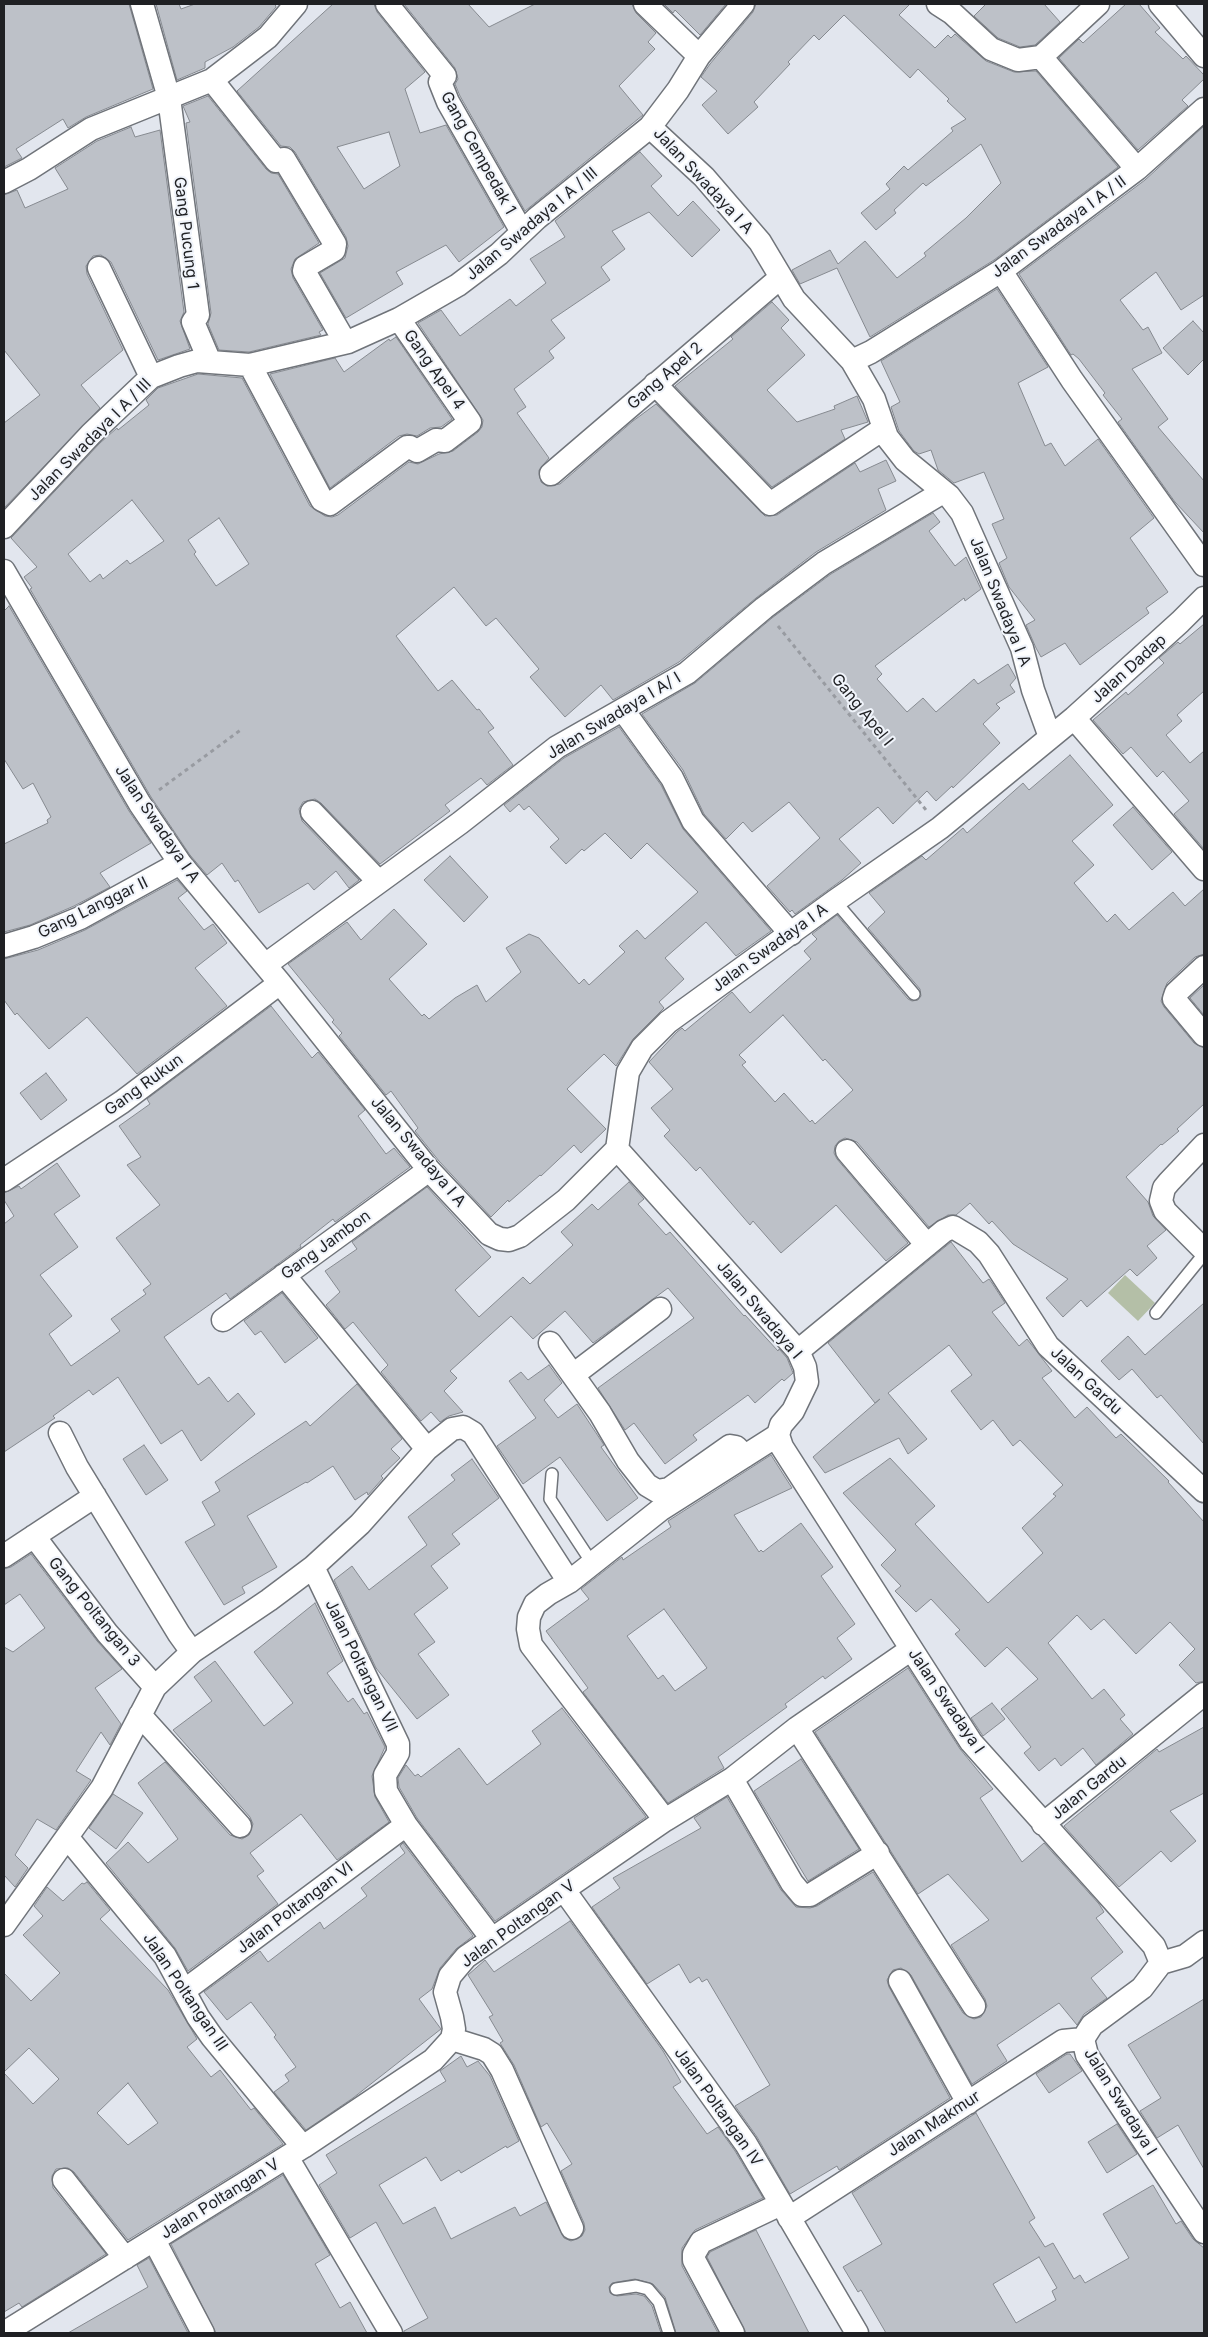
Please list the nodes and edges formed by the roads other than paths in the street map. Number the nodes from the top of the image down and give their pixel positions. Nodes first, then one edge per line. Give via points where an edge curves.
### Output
1 (142, 4) edge
2 (296, 4) edge
3 (387, 4) edge
4 (645, 4) edge
5 (743, 4) edge
6 (938, 4) edge
7 (1098, 4) edge
8 (1160, 4) edge
9 (699, 56) junction
10 (1204, 56) edge
11 (1041, 57) junction
12 (212, 80) junction
13 (169, 98) junction
14 (1204, 109) edge
15 (650, 127) junction
16 (1138, 169) junction
17 (4, 182) edge
18 (522, 232) junction
19 (99, 268) dead end
20 (1001, 271) junction
21 (780, 278) junction
22 (399, 319) junction
23 (345, 342) junction
24 (852, 361) junction
25 (210, 362) junction
26 (250, 365) junction
27 (151, 377) junction
28 (655, 384) junction
29 (883, 429) junction
30 (551, 474) dead end
31 (942, 492) junction
32 (4, 527) edge
33 (1204, 564) edge
34 (4, 571) edge
35 (1204, 598) edge
36 (623, 710) junction
37 (1074, 718) junction
38 (1050, 738) junction
39 (312, 812) dead end
40 (180, 863) junction
41 (1204, 869) edge
42 (378, 881) junction
43 (835, 901) junction
44 (791, 934) junction
45 (4, 946) edge
46 (265, 965) junction
47 (1204, 967) edge
48 (280, 983) junction
49 (914, 994) dead end
50 (1204, 1035) edge
51 (1204, 1145) edge
52 (617, 1149) junction
53 (847, 1151) dead end
54 (429, 1170) junction
55 (4, 1180) edge
56 (927, 1245) junction
57 (1204, 1250) edge
58 (1204, 1254) edge
59 (284, 1275) junction
60 (660, 1309) dead end
61 (1156, 1313) dead end
62 (223, 1320) dead end
63 (550, 1343) dead end
64 (798, 1351) junction
65 (573, 1375) junction
66 (60, 1433) dead end
67 (778, 1434) junction
68 (427, 1449) junction
69 (746, 1456) junction
70 (552, 1474) dead end
71 (1204, 1491) edge
72 (95, 1496) junction
73 (34, 1536) junction
74 (4, 1556) edge
75 (592, 1563) junction
76 (313, 1567) junction
77 (569, 1582) junction
78 (910, 1650) junction
79 (192, 1652) junction
80 (155, 1687) junction
81 (1204, 1694) edge
82 (140, 1715) junction
83 (797, 1728) junction
84 (732, 1779) junction
85 (665, 1820) junction
86 (1043, 1824) junction
87 (406, 1825) junction
88 (240, 1826) dead end
89 (67, 1837) junction
90 (878, 1853) junction
91 (564, 1890) junction
92 (4, 1924) edge
93 (492, 1939) junction
94 (1204, 1942) edge
95 (1161, 1963) junction
96 (900, 1981) dead end
97 (185, 1990) junction
98 (974, 2006) dead end
99 (1083, 2039) junction
100 (452, 2040) junction
101 (968, 2103) junction
102 (295, 2152) junction
103 (64, 2180) dead end
104 (785, 2211) junction
105 (572, 2228) dead end
106 (1204, 2232) edge
107 (154, 2240) junction
108 (125, 2258) junction
109 (616, 2289) dead end
110 (13, 2331) edge
111 (203, 2333) edge
112 (390, 2333) edge
113 (670, 2333) edge
114 (733, 2333) edge
115 (857, 2333) edge

1 - 13 street
2 - 12 street via 268,37
3 - 18 street, Gang Cempedak 1 via 445,76 440,82 448,102
4 - 9 street
5 - 9 street
6 - 11 street via 991,49 1018,60
7 - 11 street
8 - 10 street
9 - 15 street, Jalan Swadaya I A
11 - 16 street, Jalan Swadaya I A / II
12 - 13 street
12 - 23 street via 276,161 284,159 335,244 334,250 305,267 304,271
13 - 17 street via 91,129
13 - 25 street, Gang Pucung 1 via 198,315 192,322
14 - 16 street
15 - 18 street, Jalan Swadaya I A / III
15 - 21 street, Jalan Swadaya I A via 704,177 738,215 760,242
16 - 20 street, Jalan Swadaya I A / II
18 - 22 street, Jalan Swadaya I A / III via 458,285
19 - 27 street
20 - 24 street, Jalan Swadaya I A / II
20 - 33 street via 1072,380
21 - 24 street, Jalan Swadaya I A via 794,299
21 - 28 street, Gang Apel 2
22 - 23 street, Jalan Swadaya I A / III
22 - 26 street, Gang Apel 4 via 470,421 446,441 436,440 417,451 407,447 333,503 322,500
23 - 26 street, Jalan Swadaya I A / III
24 - 29 street, Jalan Swadaya I A via 874,398
25 - 26 street, Jalan Swadaya I A / III
25 - 27 street, Jalan Swadaya I A / III via 197,361
27 - 32 street, Jalan Swadaya I A / III
28 - 29 street via 770,504
28 - 30 street, Gang Apel 2
29 - 31 street, Jalan Swadaya I A via 906,460
31 - 36 street, Jalan Swadaya I A/ I via 824,563 686,673
31 - 38 street, Jalan Swadaya I A via 962,513 998,591 1022,648
34 - 40 street, Jalan Swadaya I A via 140,804
35 - 37 street, Jalan Dadap
36 - 42 street, Jalan Swadaya I A/ I via 558,747
36 - 44 street via 672,778 693,821
37 - 38 street, Jalan Dadap
37 - 41 street
38 - 43 street, Jalan Swadaya I A via 940,828
39 - 42 street
40 - 45 street, Gang Langgar II via 80,918
40 - 46 street, Jalan Swadaya I A
42 - 46 street, Jalan Swadaya I A/ I
43 - 44 street, Jalan Swadaya I A
43 - 49 lane
44 - 52 street, Jalan Swadaya I A via 668,1022 642,1048 628,1072
46 - 48 street, Jalan Swadaya I A
47 - 50 street via 1176,993 1174,999
48 - 54 street, Jalan Swadaya I A
48 - 55 street, Gang Rukun via 122,1102
51 - 57 street via 1164,1188 1161,1201 1165,1211
52 - 54 street, Jalan Swadaya I A via 566,1200 520,1236 509,1240 500,1240 489,1234
52 - 64 street, Jalan Swadaya I
53 - 56 street
54 - 59 street, Gang Jambon
56 - 64 street
56 - 71 street, Jalan Gardu via 944,1231 954,1228 978,1242 1048,1346
58 - 61 lane
59 - 62 street, Gang Jambon
59 - 68 street
60 - 65 street
63 - 65 street
64 - 67 street, Jalan Swadaya I via 805,1367 806,1382
65 - 69 street via 628,1461 647,1485 657,1491 669,1489 730,1446
66 - 72 street
67 - 69 street
67 - 78 street, Jalan Swadaya I via 782,1447
68 - 76 street via 360,1524
68 - 77 street via 457,1426 473,1433
69 - 75 street via 660,1510
70 - 75 lane via 550,1499
72 - 73 street
72 - 79 street
73 - 74 street
73 - 80 street, Gang Poltangan 3 via 107,1633
75 - 77 street
76 - 79 street
76 - 87 street, Jalan Poltangan VII via 398,1744 398,1753 387,1768 384,1781 386,1791
77 - 85 street via 535,1604 528,1630 532,1645
78 - 83 street, Jalan Poltangan V
78 - 86 street, Jalan Swadaya I via 971,1742
79 - 80 street
80 - 82 street
81 - 86 street, Jalan Gardu
82 - 88 street
82 - 89 street via 102,1788
83 - 84 street, Jalan Poltangan V
83 - 90 street
84 - 85 street, Jalan Poltangan V
84 - 90 street via 802,1895 810,1895
85 - 91 street, Jalan Poltangan V
86 - 95 street, Jalan Swadaya I via 1154,1946
87 - 93 street, Jalan Poltangan VII
87 - 97 street, Jalan Poltangan VI
89 - 92 street
89 - 97 street, Jalan Poltangan III via 165,1956
90 - 98 street
91 - 93 street, Jalan Poltangan V
91 - 104 street, Jalan Poltangan IV via 746,2144
93 - 100 street, Jalan Poltangan V via 466,1957 446,1983 445,1998 454,2029
94 - 95 street via 1185,1956
95 - 99 street, Jalan Swadaya I via 1142,1988 1092,2025
96 - 101 street
97 - 102 street, Jalan Poltangan III via 198,2018
99 - 101 street, Jalan Makmur via 1063,2041
99 - 106 street, Jalan Swadaya I via 1087,2055
100 - 102 street, Jalan Poltangan V via 433,2060
100 - 105 street via 492,2054
101 - 104 street, Jalan Makmur
102 - 107 street, Jalan Poltangan V
102 - 112 street, Jalan Poltangan III
103 - 108 street
104 - 114 street, Jalan Makmur via 700,2242 694,2254 694,2260
104 - 115 street, Jalan Poltangan IV
107 - 108 street, Jalan Poltangan V
107 - 111 street
108 - 110 street, Jalan Poltangan V
109 - 113 lane via 636,2286 648,2289 659,2302

